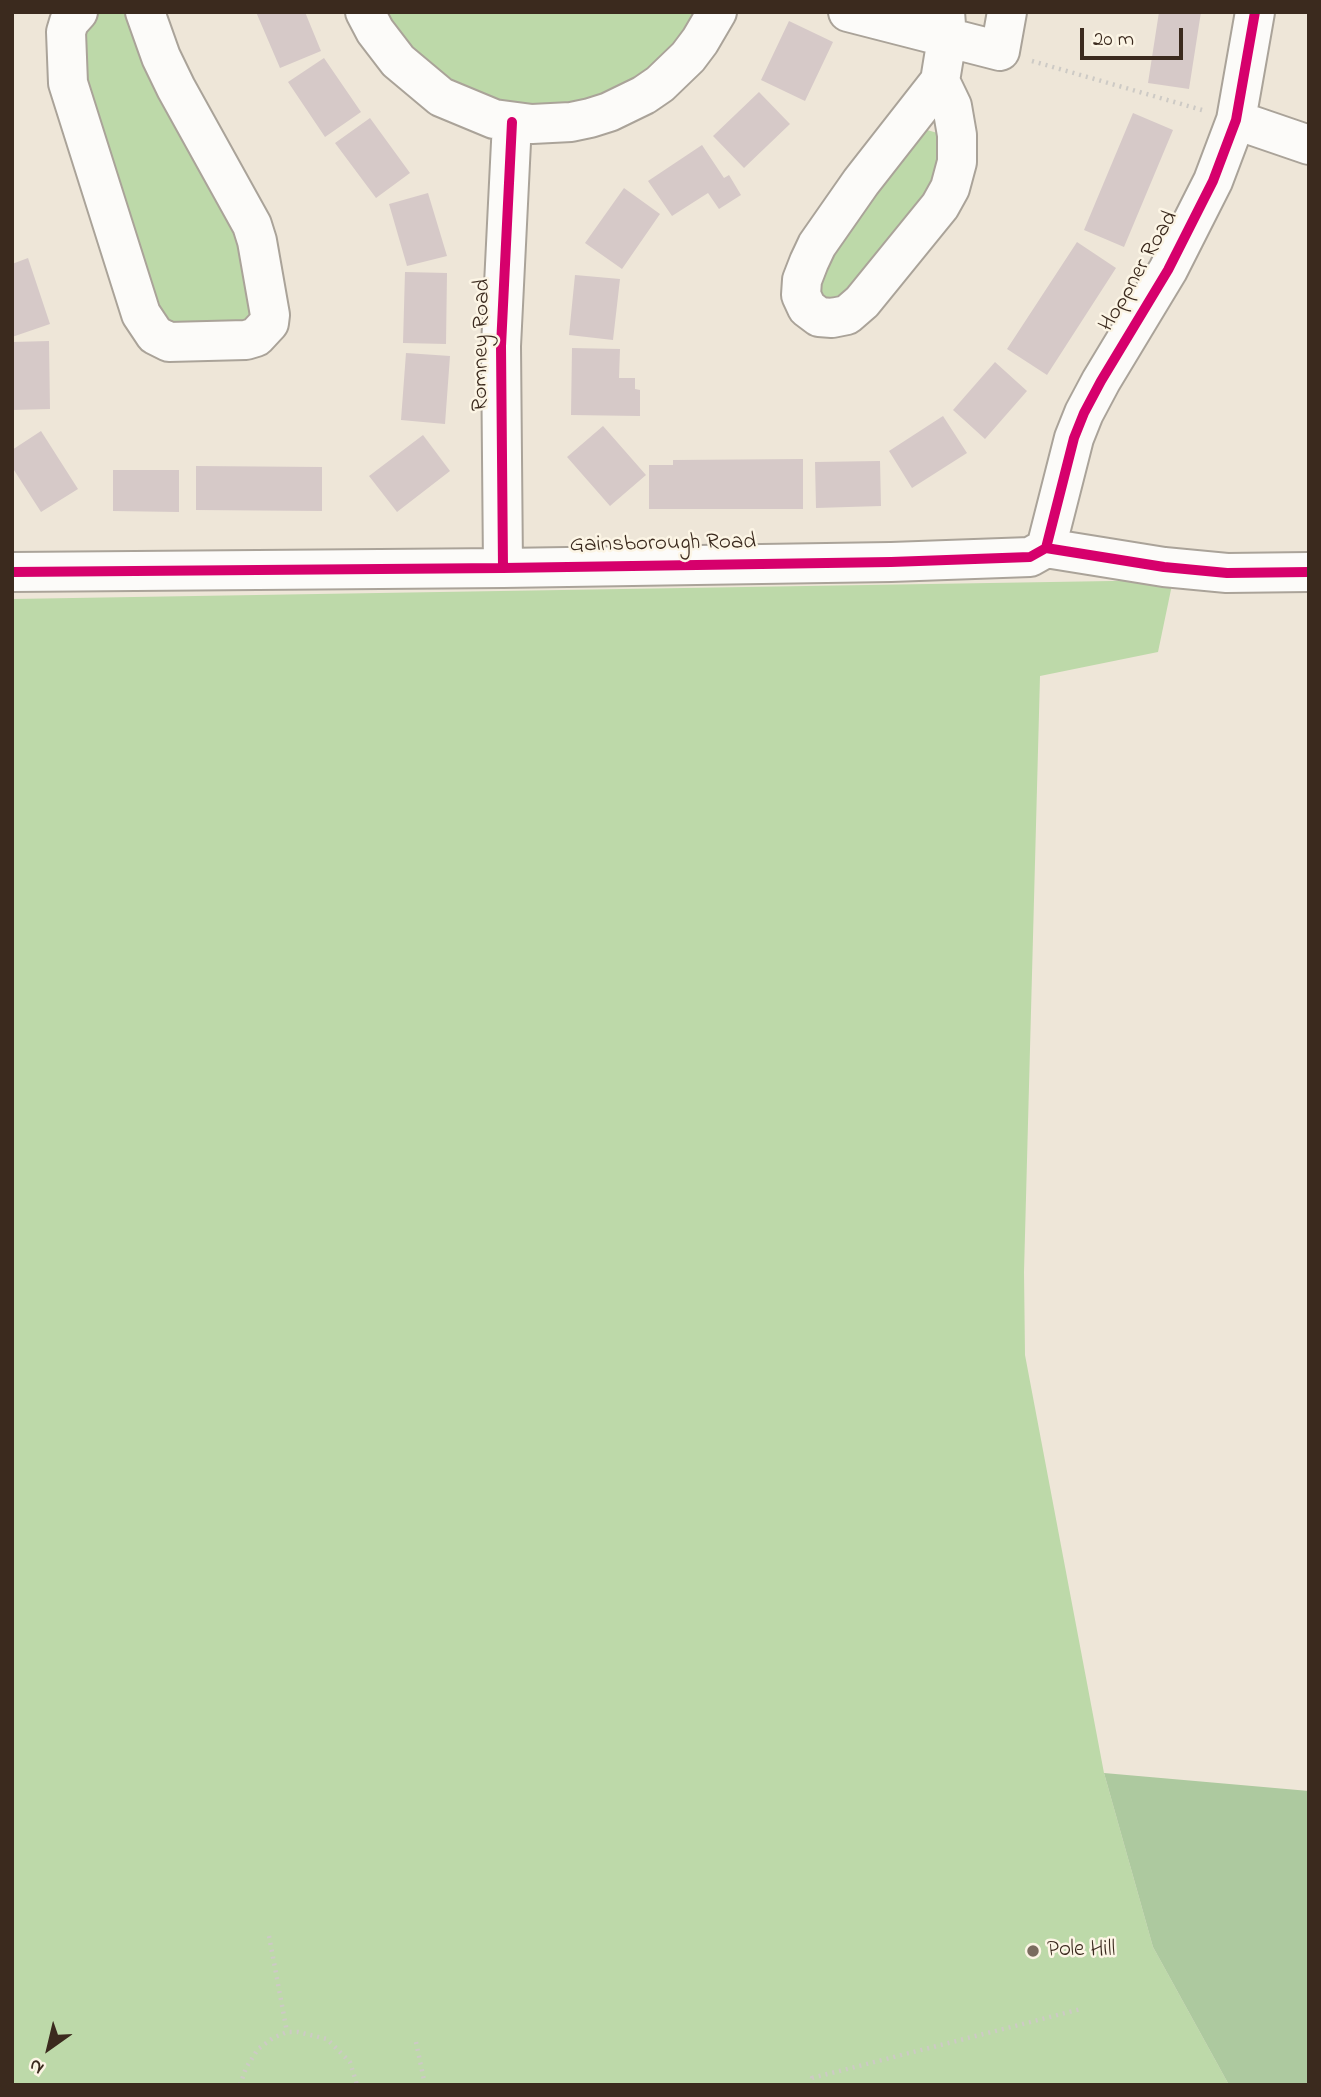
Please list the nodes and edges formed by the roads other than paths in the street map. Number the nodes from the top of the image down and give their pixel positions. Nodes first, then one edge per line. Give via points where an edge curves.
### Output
1 (78, 12) edge
2 (145, 12) edge
3 (365, 12) edge
4 (717, 12) edge
5 (848, 12) edge
6 (1007, 12) edge
7 (1255, 12) edge
8 (946, 25) edge
9 (940, 80) junction
10 (1236, 120) junction
11 (512, 122) junction
12 (1309, 145) edge
13 (1046, 548) junction
14 (503, 568) junction
15 (12, 572) edge
16 (1309, 572) edge

1 - 2 street via 66,32 68,83 141,314 155,335 169,342 256,337 270,315 255,233 176,88
3 - 11 street via 386,47 426,86 458,106
4 - 11 street via 688,57 635,100 571,122
5 - 8 street
6 - 8 street via 1000,51
7 - 10 street, Hoppner Road
8 - 9 street
9 - 9 street via 952,106 957,135 957,162 950,188 862,302 847,315 819,317 807,308 801,295 802,280 817,245
10 - 12 street
10 - 13 street, Hoppner Road via 1200,210 1084,413
11 - 14 street, Romney Road via 501,346
13 - 14 street, Gainsborough Road via 1030,557
13 - 16 street, Gainsborough Road via 1227,573
14 - 15 street, Gainsborough Road

